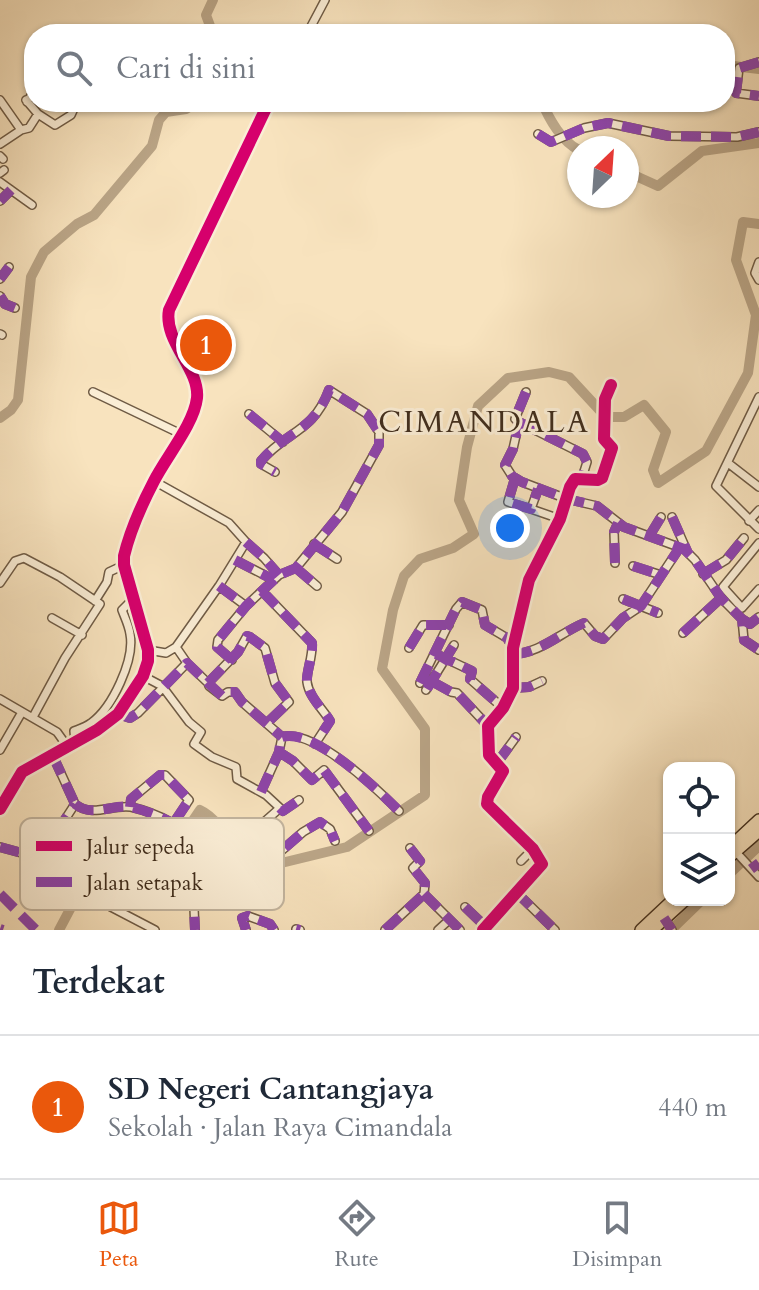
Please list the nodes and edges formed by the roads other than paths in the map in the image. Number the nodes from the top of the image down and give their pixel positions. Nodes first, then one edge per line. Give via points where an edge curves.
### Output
1 (325, 0) edge
2 (312, 24) edge
3 (759, 62) edge
4 (736, 91) joint
5 (759, 96) edge
6 (0, 100) edge
7 (72, 112) edge
8 (264, 112) edge
9 (38, 114) joint
10 (21, 130) junction
11 (759, 132) edge
12 (538, 134) dead end
13 (0, 144) edge
14 (0, 182) edge
15 (11, 190) junction
16 (0, 201) edge
17 (32, 205) dead end
18 (759, 262) edge
19 (9, 267) dead end
20 (0, 279) edge
21 (759, 280) edge
22 (0, 296) edge
23 (15, 308) dead end
24 (611, 385) dead end
25 (93, 392) dead end
26 (526, 392) dead end
27 (759, 397) edge
28 (249, 414) dead end
29 (519, 422) junction
30 (181, 434) junction
31 (283, 442) junction
32 (728, 463) junction
33 (275, 472) dead end
34 (515, 478) junction
35 (154, 481) junction
36 (581, 481) junction
37 (759, 487) edge
38 (538, 489) junction
39 (567, 499) junction
40 (531, 509) junction
41 (759, 510) edge
42 (661, 517) dead end
43 (672, 517) dead end
44 (560, 519) junction
45 (618, 523) junction
46 (755, 524) edge
47 (650, 535) junction
48 (744, 538) dead end
49 (246, 542) junction
50 (759, 543) edge
51 (314, 544) junction
52 (680, 547) junction
53 (689, 554) junction
54 (337, 559) dead end
55 (235, 560) junction
56 (615, 563) dead end
57 (124, 565) junction
58 (633, 566) dead end
59 (296, 568) junction
60 (703, 574) junction
61 (661, 575) junction
62 (279, 576) junction
63 (0, 583) edge
64 (219, 586) junction
65 (317, 586) dead end
66 (759, 589) edge
67 (262, 591) junction
68 (721, 598) junction
69 (133, 599) junction
70 (623, 599) dead end
71 (95, 601) junction
72 (246, 606) junction
73 (641, 606) junction
74 (658, 613) dead end
75 (759, 617) edge
76 (52, 618) dead end
77 (742, 619) junction
78 (449, 625) junction
79 (683, 633) dead end
80 (82, 635) junction
81 (454, 645) dead end
82 (176, 647) junction
83 (409, 648) dead end
84 (148, 650) junction
85 (759, 650) edge
86 (512, 651) junction
87 (436, 654) junction
88 (447, 659) junction
89 (232, 660) junction
90 (187, 663) junction
91 (143, 676) junction
92 (542, 681) dead end
93 (433, 682) junction
94 (208, 683) junction
95 (162, 686) junction
96 (513, 688) junction
97 (0, 699) edge
98 (503, 708) junction
99 (22, 712) junction
100 (118, 714) junction
101 (33, 717) junction
102 (267, 723) junction
103 (94, 727) junction
104 (488, 727) junction
105 (478, 733) dead end
106 (282, 737) junction
107 (516, 737) dead end
108 (71, 744) junction
109 (315, 744) junction
110 (0, 750) edge
111 (279, 752) junction
112 (53, 756) junction
113 (497, 763) junction
114 (261, 792) junction
115 (299, 800) dead end
116 (75, 804) junction
117 (130, 807) junction
118 (280, 808) junction
119 (0, 809) edge
120 (399, 811) dead end
121 (66, 818) edge
122 (158, 818) edge
123 (177, 818) edge
124 (269, 818) edge
125 (759, 820) edge
126 (369, 831) dead end
127 (759, 831) edge
128 (335, 841) dead end
129 (0, 847) edge
130 (410, 848) dead end
131 (284, 849) edge
132 (533, 849) junction
133 (735, 850) edge
134 (735, 851) edge
135 (20, 852) edge
136 (735, 855) edge
137 (521, 861) dead end
138 (759, 863) edge
139 (749, 868) junction
140 (759, 877) edge
141 (516, 892) junction
142 (424, 894) junction
143 (667, 906) edge
144 (679, 906) edge
145 (465, 907) dead end
146 (117, 910) edge
147 (192, 910) edge
148 (449, 920) junction
149 (666, 920) junction
150 (484, 928) edge
151 (155, 930) edge
152 (195, 930) edge
153 (246, 930) edge
154 (274, 930) edge
155 (385, 930) edge
156 (438, 930) edge
157 (460, 930) edge
158 (555, 930) edge
159 (641, 930) edge
160 (652, 930) edge
161 (672, 930) edge

1 - 2 street
3 - 4 street via 738,68
4 - 5 street
6 - 10 street
7 - 9 street via 55,125
8 - 30 street via 169,310 168,322 197,391
9 - 10 street via 29,128
10 - 13 street
11 - 12 street via 737,137 669,136 608,123 556,141
14 - 15 street
15 - 16 street
15 - 17 street
18 - 21 street
19 - 20 street
22 - 23 street
24 - 36 street via 604,439 612,448 602,478
25 - 30 street
26 - 29 street via 515,419
27 - 32 street
28 - 31 street
29 - 34 street via 505,465
29 - 36 street via 583,454 587,458
30 - 35 street
31 - 33 street via 260,462
31 - 51 street via 314,418 329,390 367,414 379,432 379,445 346,507
32 - 37 street
32 - 46 street via 717,490
34 - 38 street
34 - 40 street via 507,502
35 - 49 street via 222,518
35 - 57 street via 127,544
36 - 39 street via 575,479
38 - 39 street
38 - 40 street
39 - 44 street
39 - 45 street via 597,506
40 - 44 street
41 - 46 street
42 - 47 street
43 - 53 street
44 - 86 street via 531,574
45 - 47 street
45 - 56 street
47 - 52 street
48 - 60 street via 726,560
49 - 55 street
49 - 62 street
50 - 66 street via 723,587 742,608
51 - 54 street
51 - 59 street
52 - 53 street
52 - 61 street
53 - 60 street
55 - 62 street
55 - 64 street
57 - 69 street
57 - 71 street via 109,572
58 - 61 street
59 - 62 street
59 - 65 street
60 - 68 street
61 - 73 street
62 - 67 street
63 - 71 street via 15,561 24,558
64 - 72 street
64 - 82 street
67 - 72 street
67 - 109 street via 312,643 307,681 330,721
68 - 77 street
68 - 79 street
69 - 84 street
69 - 103 street via 122,610 130,634 127,663
70 - 73 street
71 - 80 street via 100,607
72 - 89 street via 216,643
73 - 74 street
73 - 86 street via 603,639 584,623 520,654
75 - 77 street via 750,624
76 - 80 street
77 - 85 street via 744,640
78 - 83 street via 423,625
78 - 86 street via 460,604 484,611 485,625 509,640
78 - 87 street
80 - 101 street
81 - 88 street
82 - 84 street via 166,653
82 - 90 street
84 - 91 street
86 - 96 street
87 - 88 street
87 - 93 street via 423,686
88 - 93 street
88 - 98 street via 472,671 470,679
89 - 94 street
89 - 102 street via 247,636 265,648 275,683 289,702
90 - 94 street
90 - 95 street
91 - 95 street
91 - 100 street
92 - 96 street
93 - 104 street via 457,693
94 - 102 street via 222,696 235,692
95 - 100 street via 130,718
95 - 114 street via 201,732 194,744 236,767 237,779
96 - 98 street
97 - 99 street
98 - 104 street
99 - 101 street
99 - 110 street
100 - 103 street
101 - 108 street
102 - 106 street
103 - 108 street
104 - 105 street
104 - 113 street via 489,755
106 - 109 street via 291,734
106 - 111 street
107 - 113 street
108 - 112 street
109 - 120 street
111 - 114 street
111 - 126 street via 312,780 324,770
112 - 116 street
112 - 119 street via 22,772
113 - 132 street via 502,774 487,804
114 - 118 street
115 - 118 street
116 - 117 street via 88,811
116 - 121 street
117 - 122 street
117 - 123 street via 133,797 165,775 189,800
118 - 124 street
125 - 133 highway
127 - 134 highway
128 - 131 street via 320,822
129 - 135 street
130 - 142 street via 420,861 413,868 425,883
132 - 137 street
132 - 141 street via 542,864
136 - 139 street
138 - 139 street
139 - 140 street
141 - 150 street
141 - 158 street
142 - 148 street
142 - 155 street
143 - 159 highway
144 - 149 highway
145 - 150 street
146 - 151 street
147 - 152 street
148 - 156 street
148 - 157 street
149 - 160 highway
149 - 161 street
153 - 154 street via 242,918 248,916

